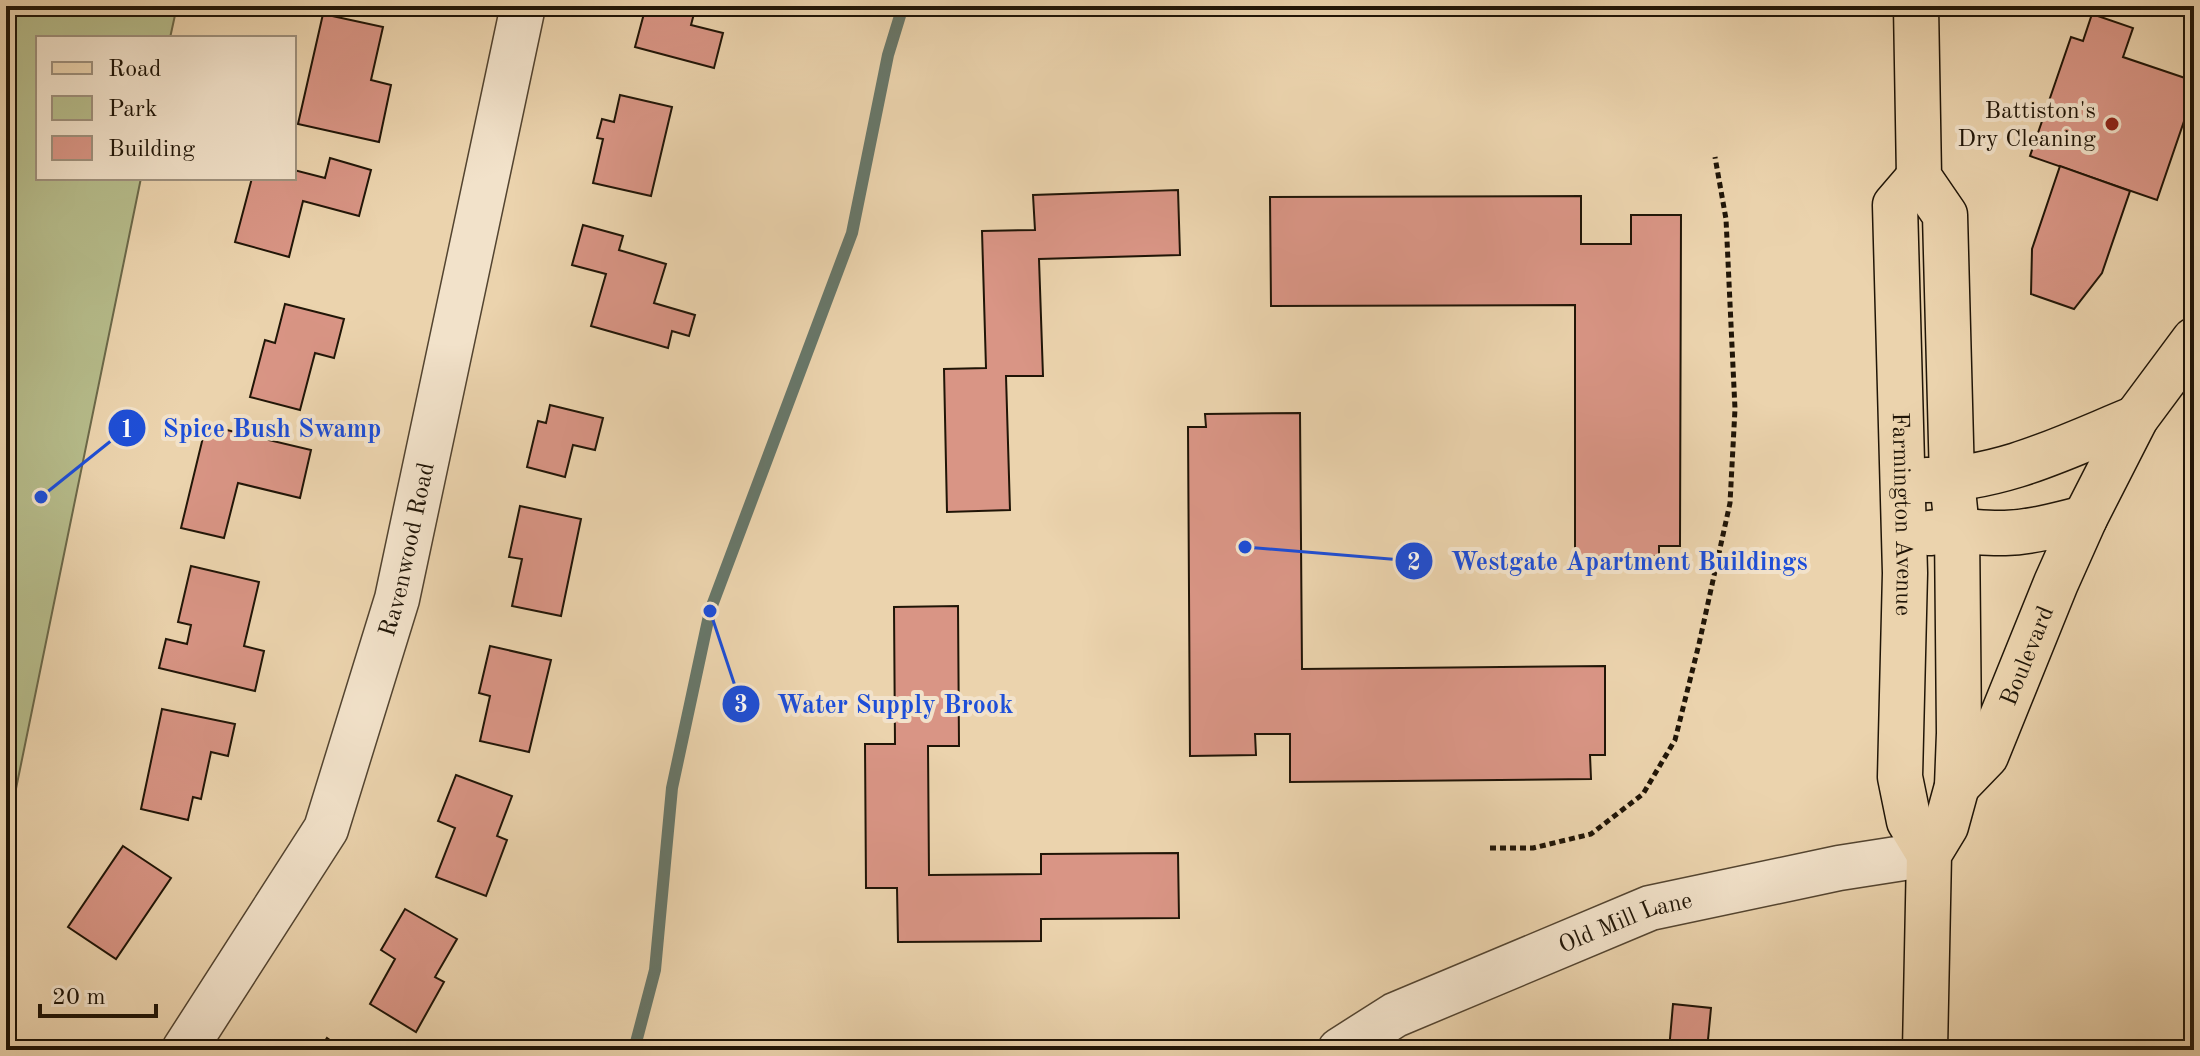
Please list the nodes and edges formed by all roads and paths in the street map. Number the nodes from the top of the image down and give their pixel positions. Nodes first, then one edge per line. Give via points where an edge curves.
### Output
1 (523, 6) edge
2 (1916, 6) edge
3 (1715, 157) dead end
4 (1919, 177) junction
5 (2194, 340) edge
6 (2136, 418) junction
7 (1903, 479) junction
8 (1952, 480) junction
9 (2085, 518) junction
10 (1957, 529) junction
11 (1904, 537) junction
12 (1957, 786) junction
13 (1490, 848) dead end
14 (1929, 854) junction
15 (184, 1050) edge
16 (1340, 1050) edge
17 (1925, 1050) edge

1 - 15 street, Ravenwood Road via 397,599 326,829
2 - 4 main road
3 - 13 path via 1726,219 1735,409 1730,503 1675,740 1643,794 1591,834 1533,848
4 - 7 main road, Farmington Avenue via 1895,205
4 - 8 main road, Farmington Avenue via 1945,215
5 - 6 main road, Boulevard
6 - 8 main road via 2040,459
6 - 9 main road, Boulevard
7 - 8 main road
7 - 11 main road, Farmington Avenue
8 - 10 main road, Farmington Avenue
9 - 10 main road via 2003,533
9 - 12 main road, Boulevard via 1986,756
10 - 11 main road
10 - 12 main road, Farmington Avenue
11 - 14 main road, Farmington Avenue via 1900,777 1909,821
12 - 14 main road, Farmington Avenue via 1946,826
14 - 16 street, Old Mill Lane via 1650,908 1395,1015
14 - 17 main road, Farmington Avenue

